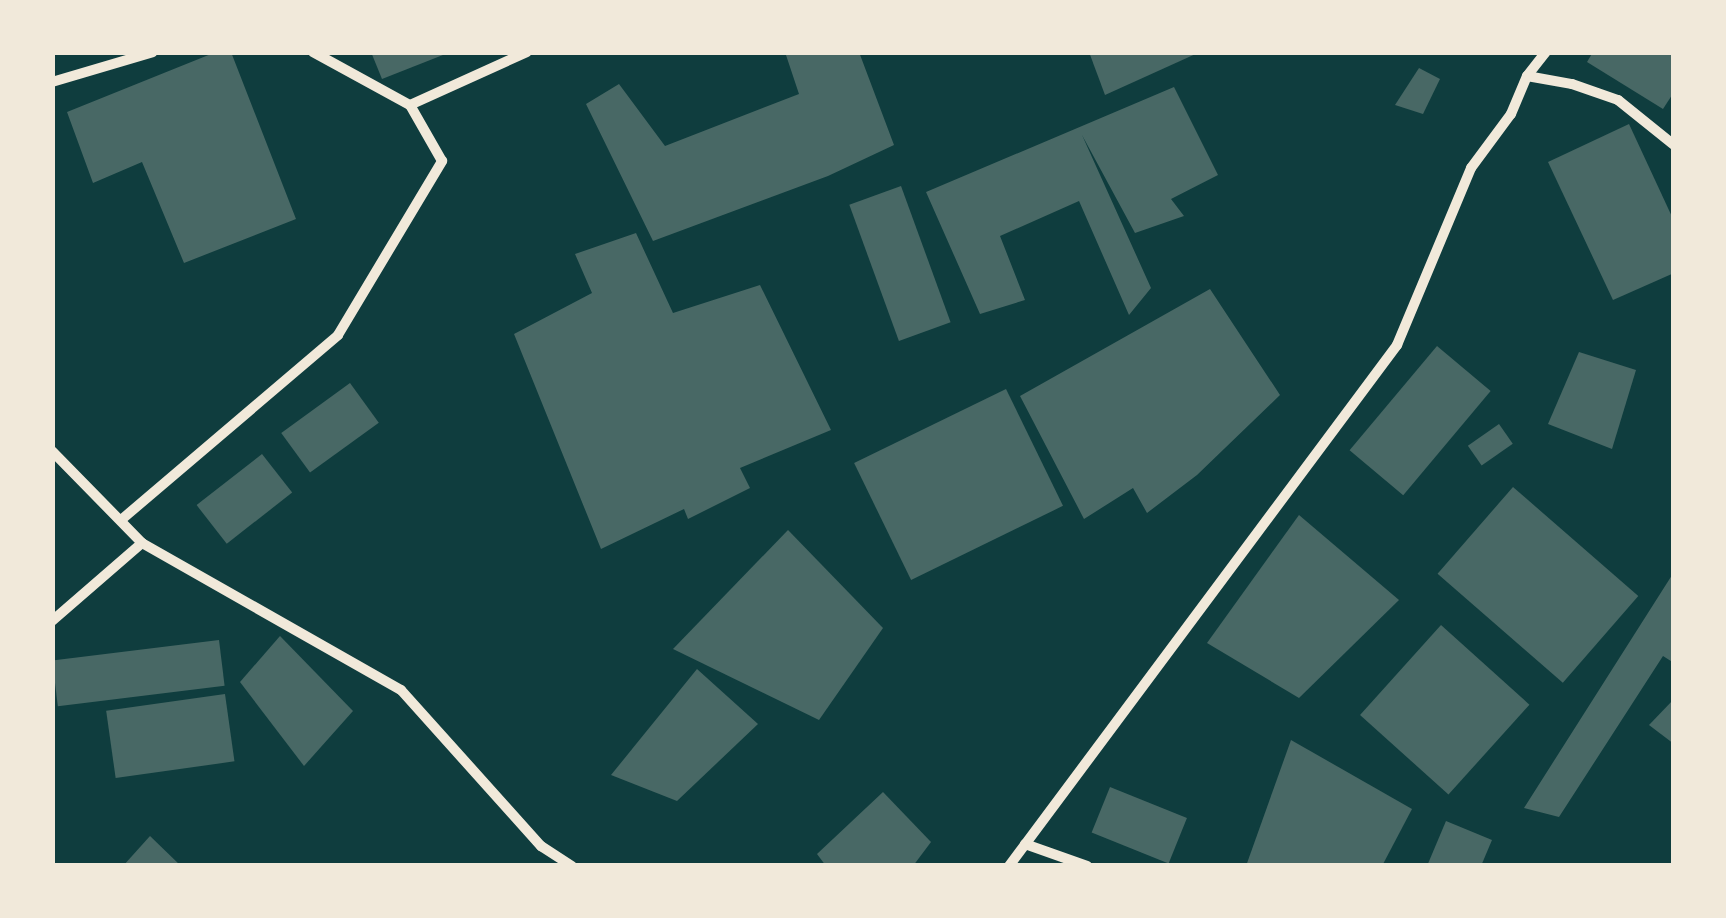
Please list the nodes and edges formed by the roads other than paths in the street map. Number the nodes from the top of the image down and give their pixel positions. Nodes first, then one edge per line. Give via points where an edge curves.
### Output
1 (154, 52) edge
2 (314, 52) edge
3 (528, 52) edge
4 (1546, 52) edge
5 (1528, 76) junction
6 (52, 82) edge
7 (410, 105) junction
8 (1674, 145) edge
9 (52, 451) edge
10 (121, 520) junction
11 (142, 542) junction
12 (52, 621) edge
13 (1025, 844) junction
14 (572, 866) edge
15 (1009, 866) edge
16 (1087, 866) edge

1 - 6 street
2 - 7 street
3 - 7 street
4 - 5 street
5 - 8 street via 1618,100
5 - 13 street via 1511,114 1471,168 1396,345
7 - 10 street via 442,161 338,335
9 - 10 street
10 - 11 street
11 - 12 street
11 - 14 street via 401,690 540,846
13 - 15 street
13 - 16 street

